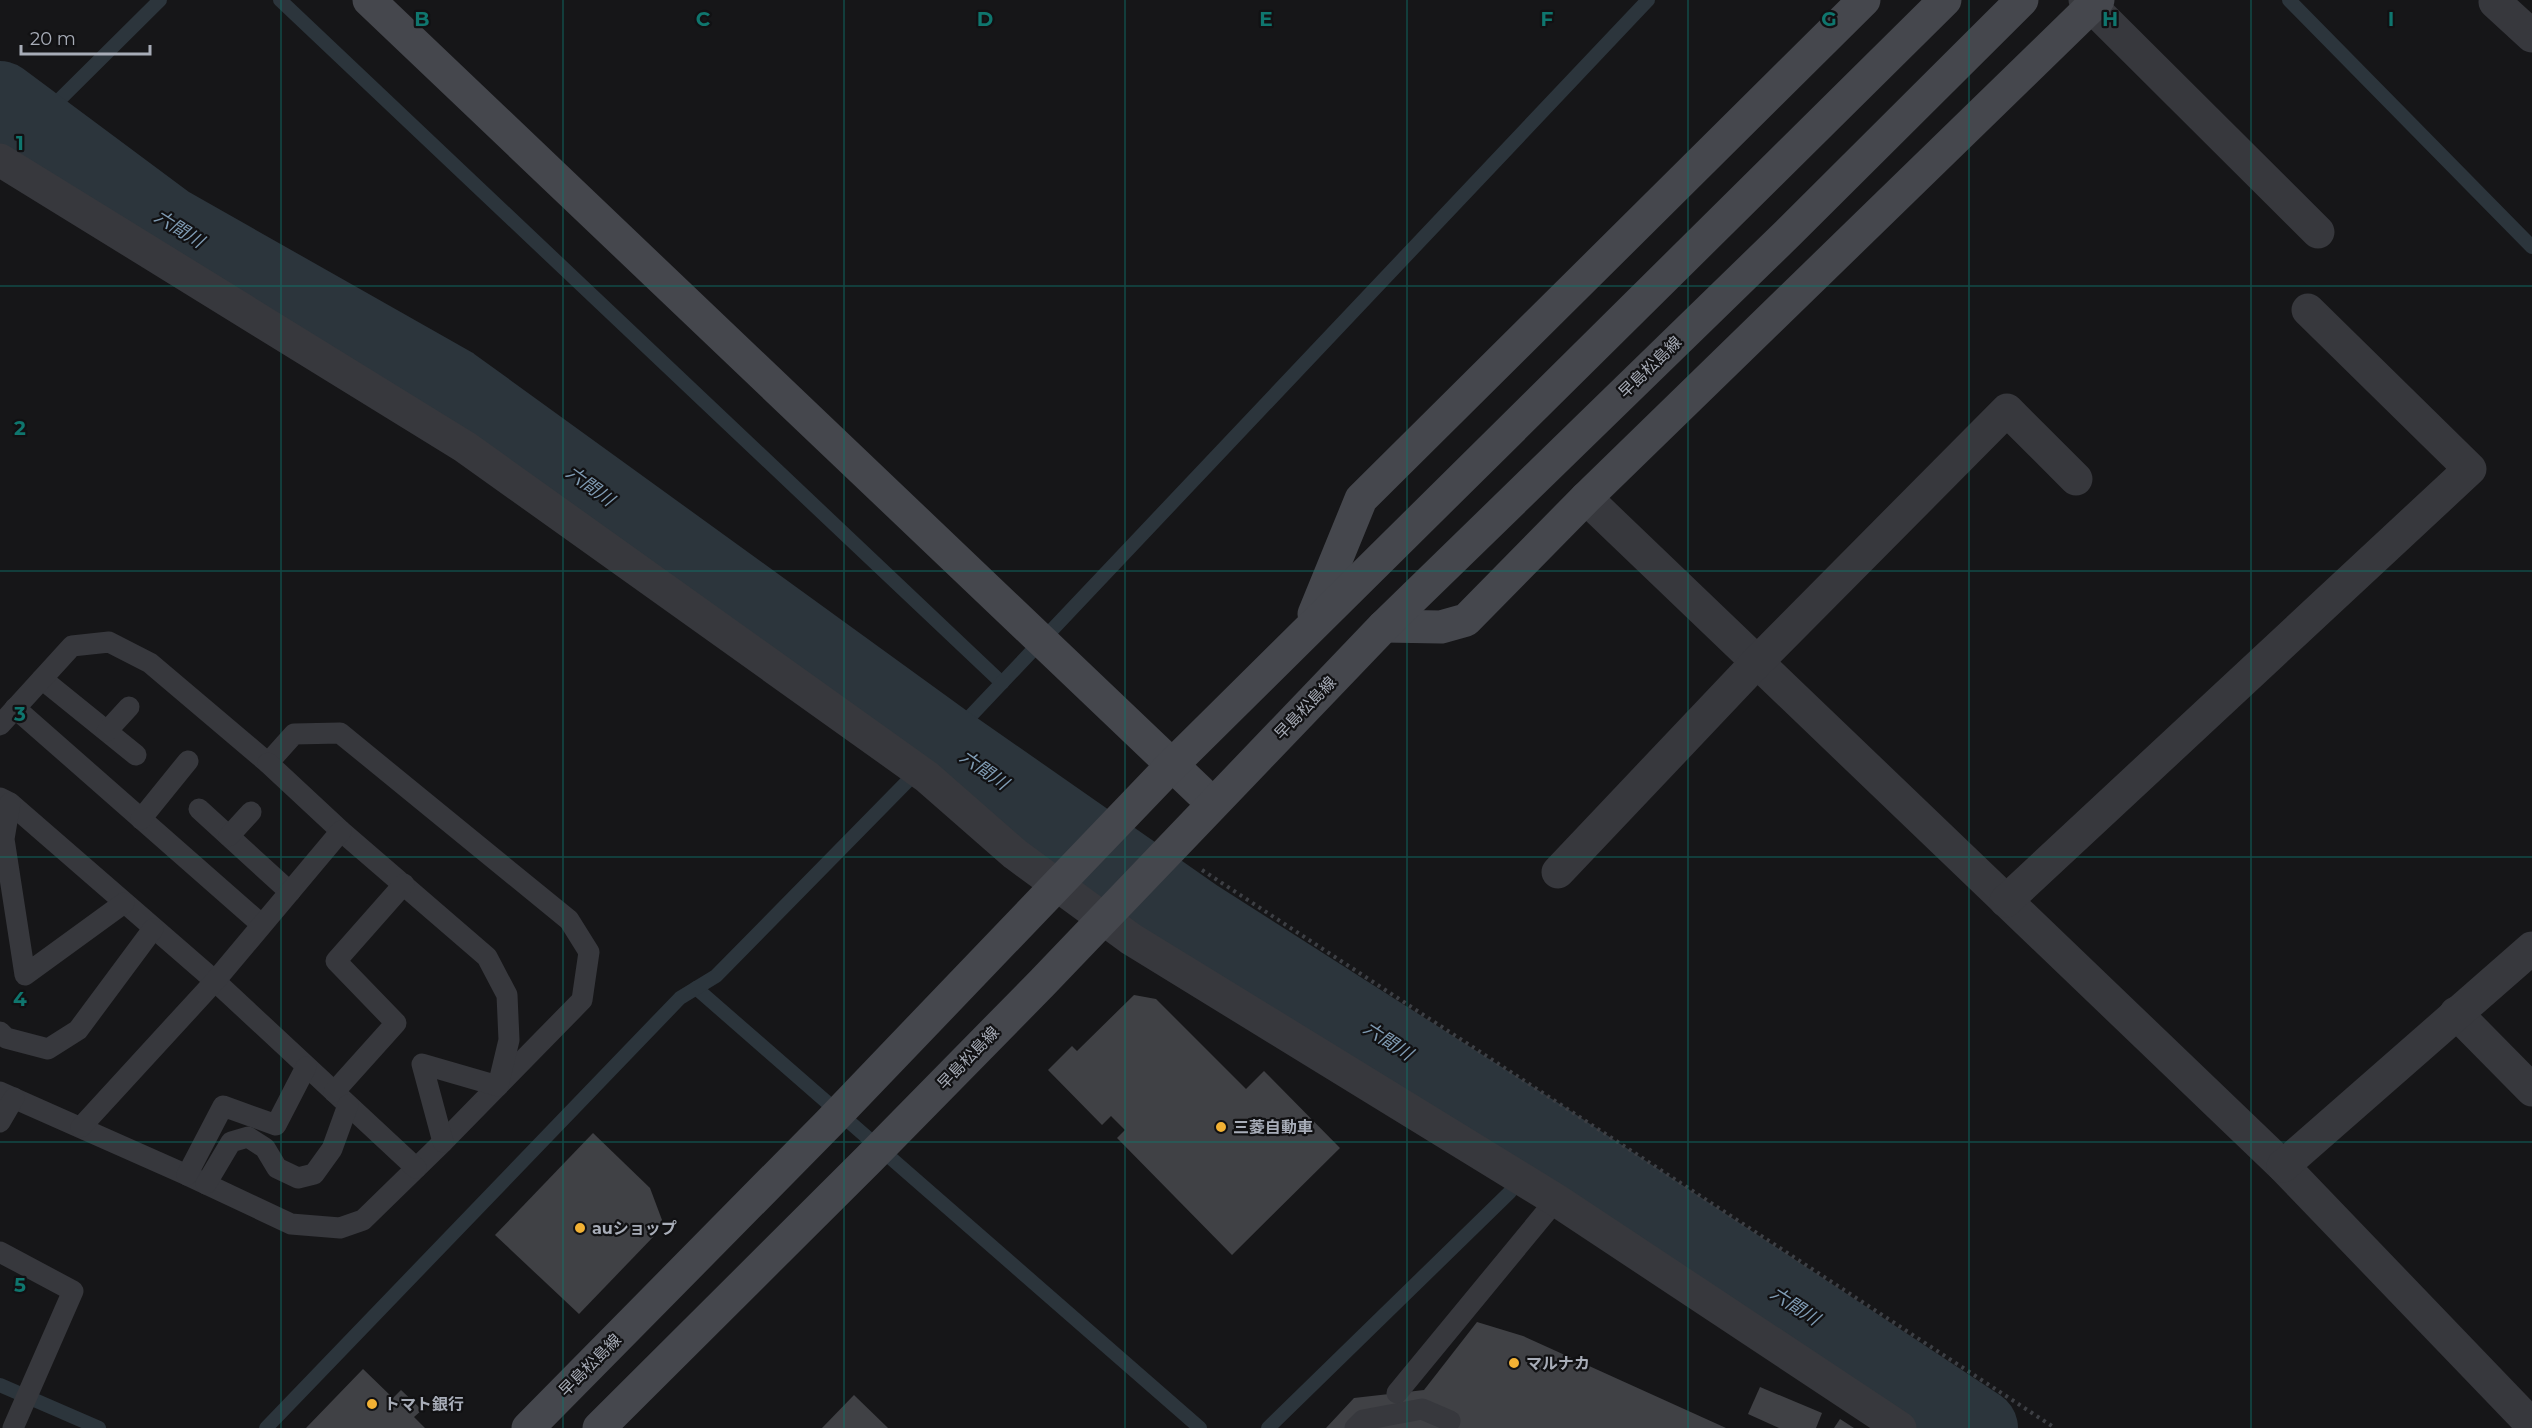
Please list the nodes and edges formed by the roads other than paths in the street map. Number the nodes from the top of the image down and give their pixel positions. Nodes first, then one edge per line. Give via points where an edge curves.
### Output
1 (369, 0) edge
2 (1864, 0) edge
3 (1945, 0) edge
4 (2022, 0) edge
5 (2091, 2) edge
6 (2495, 2) dead end
7 (2532, 36) edge
8 (0, 160) edge
9 (2318, 232) dead end
10 (2308, 310) dead end
11 (2076, 479) dead end
12 (1586, 498) junction
13 (1384, 626) junction
14 (1309, 627) junction
15 (1757, 662) junction
16 (42, 679) junction
17 (129, 707) dead end
18 (15, 708) junction
19 (0, 725) edge
20 (107, 731) junction
21 (136, 755) dead end
22 (188, 761) dead end
23 (268, 763) junction
24 (1172, 765) junction
25 (5, 800) edge
26 (1212, 804) junction
27 (199, 809) dead end
28 (250, 812) dead end
29 (141, 819) junction
30 (341, 831) junction
31 (229, 836) junction
32 (1558, 872) dead end
33 (1065, 877) junction
34 (404, 884) junction
35 (290, 892) junction
36 (2006, 901) junction
37 (124, 903) junction
38 (1112, 911) junction
39 (261, 924) junction
40 (153, 929) junction
41 (2532, 948) edge
42 (215, 981) junction
43 (2456, 1013) junction
44 (0, 1032) edge
45 (306, 1067) junction
46 (498, 1086) junction
47 (2532, 1090) edge
48 (7, 1095) edge
49 (341, 1099) junction
50 (0, 1122) edge
51 (81, 1127) junction
52 (443, 1142) junction
53 (2283, 1166) junction
54 (416, 1168) junction
55 (197, 1179) junction
56 (1556, 1200) junction
57 (0, 1252) edge
58 (1397, 1392) dead end
59 (1450, 1421) dead end
60 (16, 1422) edge
61 (2532, 1425) edge
62 (528, 1428) edge
63 (599, 1428) edge
64 (1355, 1428) edge
65 (1900, 1428) edge

1 - 24 main road
2 - 14 main road via 1361,499
3 - 14 main road, 早島松島線
4 - 13 main road, 早島松島線
5 - 9 street
5 - 12 main road
6 - 7 street
8 - 33 street via 465,447 914,768 1015,854
10 - 36 street via 2470,469
11 - 15 street via 2007,410
12 - 13 main road via 1466,621 1441,627
12 - 15 street
13 - 26 main road, 早島松島線
14 - 24 main road, 早島松島線
15 - 32 street
15 - 36 street
16 - 18 lane
16 - 20 lane
16 - 23 lane via 72,646 109,642 150,663
17 - 20 lane
18 - 19 lane
18 - 29 lane
20 - 21 lane
22 - 29 lane
23 - 30 lane
23 - 46 lane via 294,734 340,733 569,921 589,952 582,1000
24 - 26 main road
24 - 33 main road, 早島松島線
25 - 37 lane
25 - 37 lane via 4,839 25,975
26 - 38 main road, 早島松島線
27 - 31 lane
28 - 31 lane
29 - 39 lane
30 - 34 lane
30 - 35 lane
31 - 35 lane
33 - 38 street
33 - 62 main road, 早島松島線
34 - 46 lane via 487,957 507,995 509,1040
34 - 49 lane via 336,961 396,1023
35 - 39 lane
36 - 53 street
37 - 40 lane
38 - 56 street via 1167,963
38 - 63 main road, 早島松島線
39 - 42 lane
40 - 42 lane
40 - 44 lane via 78,1030 48,1049 6,1038
41 - 43 street
42 - 45 lane
42 - 51 lane
43 - 47 street
43 - 53 street
45 - 49 lane
45 - 55 lane via 276,1125 223,1106
46 - 52 lane
46 - 52 lane via 422,1064
48 - 50 lane
48 - 51 lane
49 - 54 lane
49 - 55 lane via 332,1149 315,1174 298,1178 277,1168 265,1148 248,1137 231,1142
51 - 55 lane
52 - 54 lane
53 - 61 street
54 - 55 lane via 363,1220 340,1228 291,1224
56 - 58 lane
56 - 65 street
57 - 60 lane via 73,1291
59 - 64 lane via 1422,1409 1363,1420

